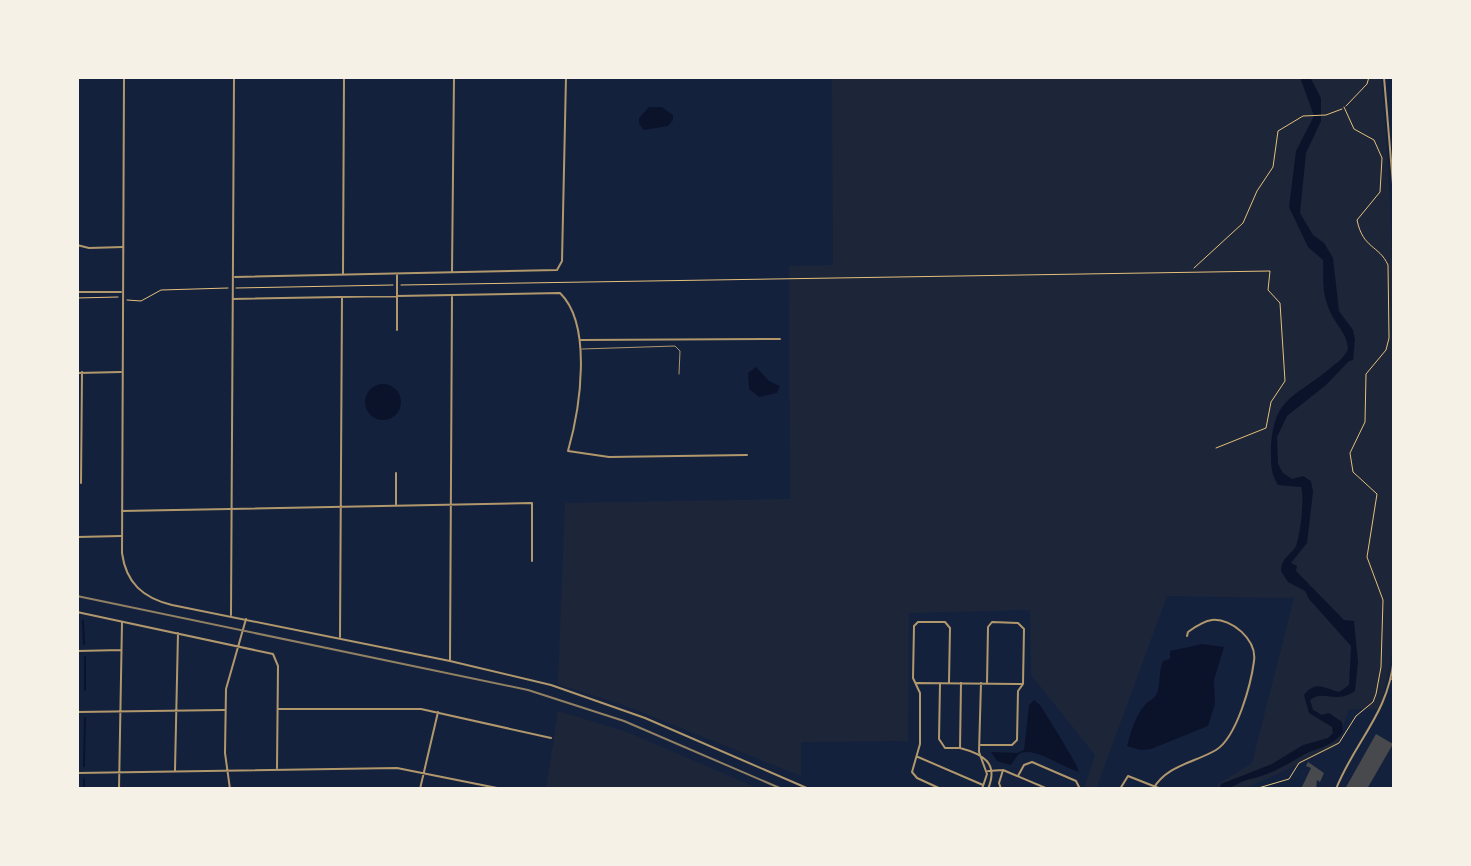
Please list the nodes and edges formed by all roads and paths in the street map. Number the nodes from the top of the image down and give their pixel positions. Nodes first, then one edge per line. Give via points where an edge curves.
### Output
1 (124, 77) edge
2 (234, 77) edge
3 (344, 77) edge
4 (454, 77) edge
5 (566, 77) edge
6 (1369, 77) edge
7 (1384, 77) edge
8 (1344, 107) junction
9 (1394, 193) edge
10 (77, 244) edge
11 (123, 247) junction
12 (1193, 270) junction
13 (452, 273) junction
14 (397, 274) junction
15 (342, 275) junction
16 (233, 277) junction
17 (397, 285) junction
18 (233, 288) junction
19 (77, 292) edge
20 (123, 292) junction
21 (452, 295) junction
22 (397, 296) junction
23 (118, 297) dead end
24 (342, 297) junction
25 (77, 298) edge
26 (127, 298) dead end
27 (233, 299) junction
28 (397, 330) dead end
29 (780, 339) dead end
30 (580, 340) junction
31 (580, 349) junction
32 (82, 372) junction
33 (123, 372) junction
34 (77, 373) edge
35 (679, 374) dead end
36 (1216, 448) dead end
37 (747, 456) dead end
38 (396, 473) dead end
39 (81, 484) dead end
40 (451, 505) junction
41 (396, 506) junction
42 (341, 507) junction
43 (231, 509) junction
44 (122, 511) junction
45 (122, 536) junction
46 (77, 537) edge
47 (532, 561) dead end
48 (77, 612) edge
49 (231, 616) junction
50 (246, 619) junction
51 (122, 621) junction
52 (178, 633) junction
53 (1187, 636) dead end
54 (340, 638) junction
55 (239, 645) junction
56 (121, 650) junction
57 (77, 651) edge
58 (1394, 658) edge
59 (450, 661) junction
60 (1393, 679) edge
61 (949, 682) junction
62 (915, 683) junction
63 (940, 683) junction
64 (961, 683) junction
65 (981, 683) junction
66 (987, 683) junction
67 (1023, 684) junction
68 (278, 709) junction
69 (176, 710) junction
70 (225, 710) junction
71 (120, 711) junction
72 (77, 712) edge
73 (438, 712) junction
74 (551, 738) dead end
75 (981, 745) junction
76 (960, 748) junction
77 (979, 752) junction
78 (916, 756) junction
79 (277, 769) junction
80 (992, 770) junction
81 (1003, 770) junction
82 (175, 771) junction
83 (227, 771) junction
84 (424, 771) junction
85 (987, 771) junction
86 (119, 772) junction
87 (77, 773) edge
88 (1018, 776) junction
89 (983, 787) edge
90 (1154, 787) edge
91 (936, 788) edge
92 (119, 789) edge
93 (230, 789) edge
94 (420, 789) edge
95 (502, 789) edge
96 (809, 789) edge
97 (941, 789) edge
98 (988, 789) edge
99 (1001, 789) edge
100 (1048, 789) edge
101 (1080, 789) edge
102 (1120, 789) edge
103 (1161, 789) edge
104 (1255, 789) edge
105 (1336, 789) edge

1 - 11 street
2 - 16 street
3 - 15 street
4 - 13 street
5 - 13 street via 560,268 550,272
6 - 8 path
7 - 9 street
8 - 12 path via 1303,116 1278,131 1273,167 1243,223
8 - 104 path via 1354,129 1377,144 1381,153 1380,192 1357,223 1365,243 1388,265 1389,338 1365,377 1365,422 1350,458 1353,472 1377,494 1367,557 1383,600 1381,667 1373,702 1356,716 1339,743 1304,759 1285,781
10 - 11 street
11 - 20 street
12 - 17 path
12 - 36 path via 1269,271 1268,290 1280,303 1285,381 1271,402 1266,428
13 - 14 street
14 - 15 street
14 - 17 street
15 - 16 street
16 - 18 street
17 - 18 path
17 - 22 street
18 - 26 path via 161,290 141,300
18 - 27 street
19 - 20 street
20 - 33 street
21 - 22 street
21 - 30 street via 560,293 577,319
21 - 40 street
22 - 24 street
22 - 28 street
23 - 25 path
24 - 27 street
24 - 42 street
27 - 43 street
29 - 30 street
30 - 31 street
31 - 35 lane via 675,346 680,351
31 - 37 street via 576,415 568,450 609,457
32 - 33 street
32 - 34 street
32 - 39 street
33 - 44 street
38 - 41 street
40 - 41 street
40 - 47 street via 532,503
40 - 59 street
41 - 42 street
42 - 43 street
42 - 54 street
43 - 44 street
43 - 49 street
44 - 45 street
45 - 46 street
45 - 49 street via 125,569 143,593 162,603
48 - 51 street
49 - 50 street
50 - 54 street
50 - 55 street
51 - 52 street
51 - 56 street
52 - 55 street
52 - 69 street
53 - 90 street via 1207,621 1222,621 1241,631 1254,660 1238,720 1222,746 1167,772
54 - 59 street
55 - 68 street via 275,656
55 - 70 street via 228,677
56 - 57 street
56 - 71 street
58 - 60 street
59 - 96 street via 604,702
60 - 105 street via 1380,714
61 - 62 street via 950,628 945,622 918,622 914,626
61 - 63 street
61 - 64 street
62 - 63 street
62 - 78 street via 920,693
63 - 76 street via 939,739 944,748
64 - 65 street
64 - 76 street
65 - 66 street
65 - 75 street
66 - 67 street
66 - 67 street via 988,627 992,622 1018,623 1024,629
67 - 75 street via 1018,691 1017,740 1012,745
68 - 73 street via 392,706
68 - 79 street
69 - 70 street
69 - 71 street
69 - 82 street
70 - 83 street
71 - 72 street
71 - 86 street
73 - 74 street
73 - 84 street
75 - 77 street
76 - 77 street
77 - 80 street
77 - 85 street
78 - 89 street
78 - 91 street via 913,775
79 - 83 street
79 - 84 street
80 - 81 street
80 - 85 street
80 - 98 street
81 - 88 street
81 - 99 street
82 - 83 street
82 - 86 street
83 - 93 street
84 - 94 street
84 - 95 street
85 - 89 street
86 - 87 street
86 - 92 street
88 - 100 street
88 - 101 street via 1032,761 1076,781
90 - 102 street via 1128,776
90 - 103 street
91 - 97 street

